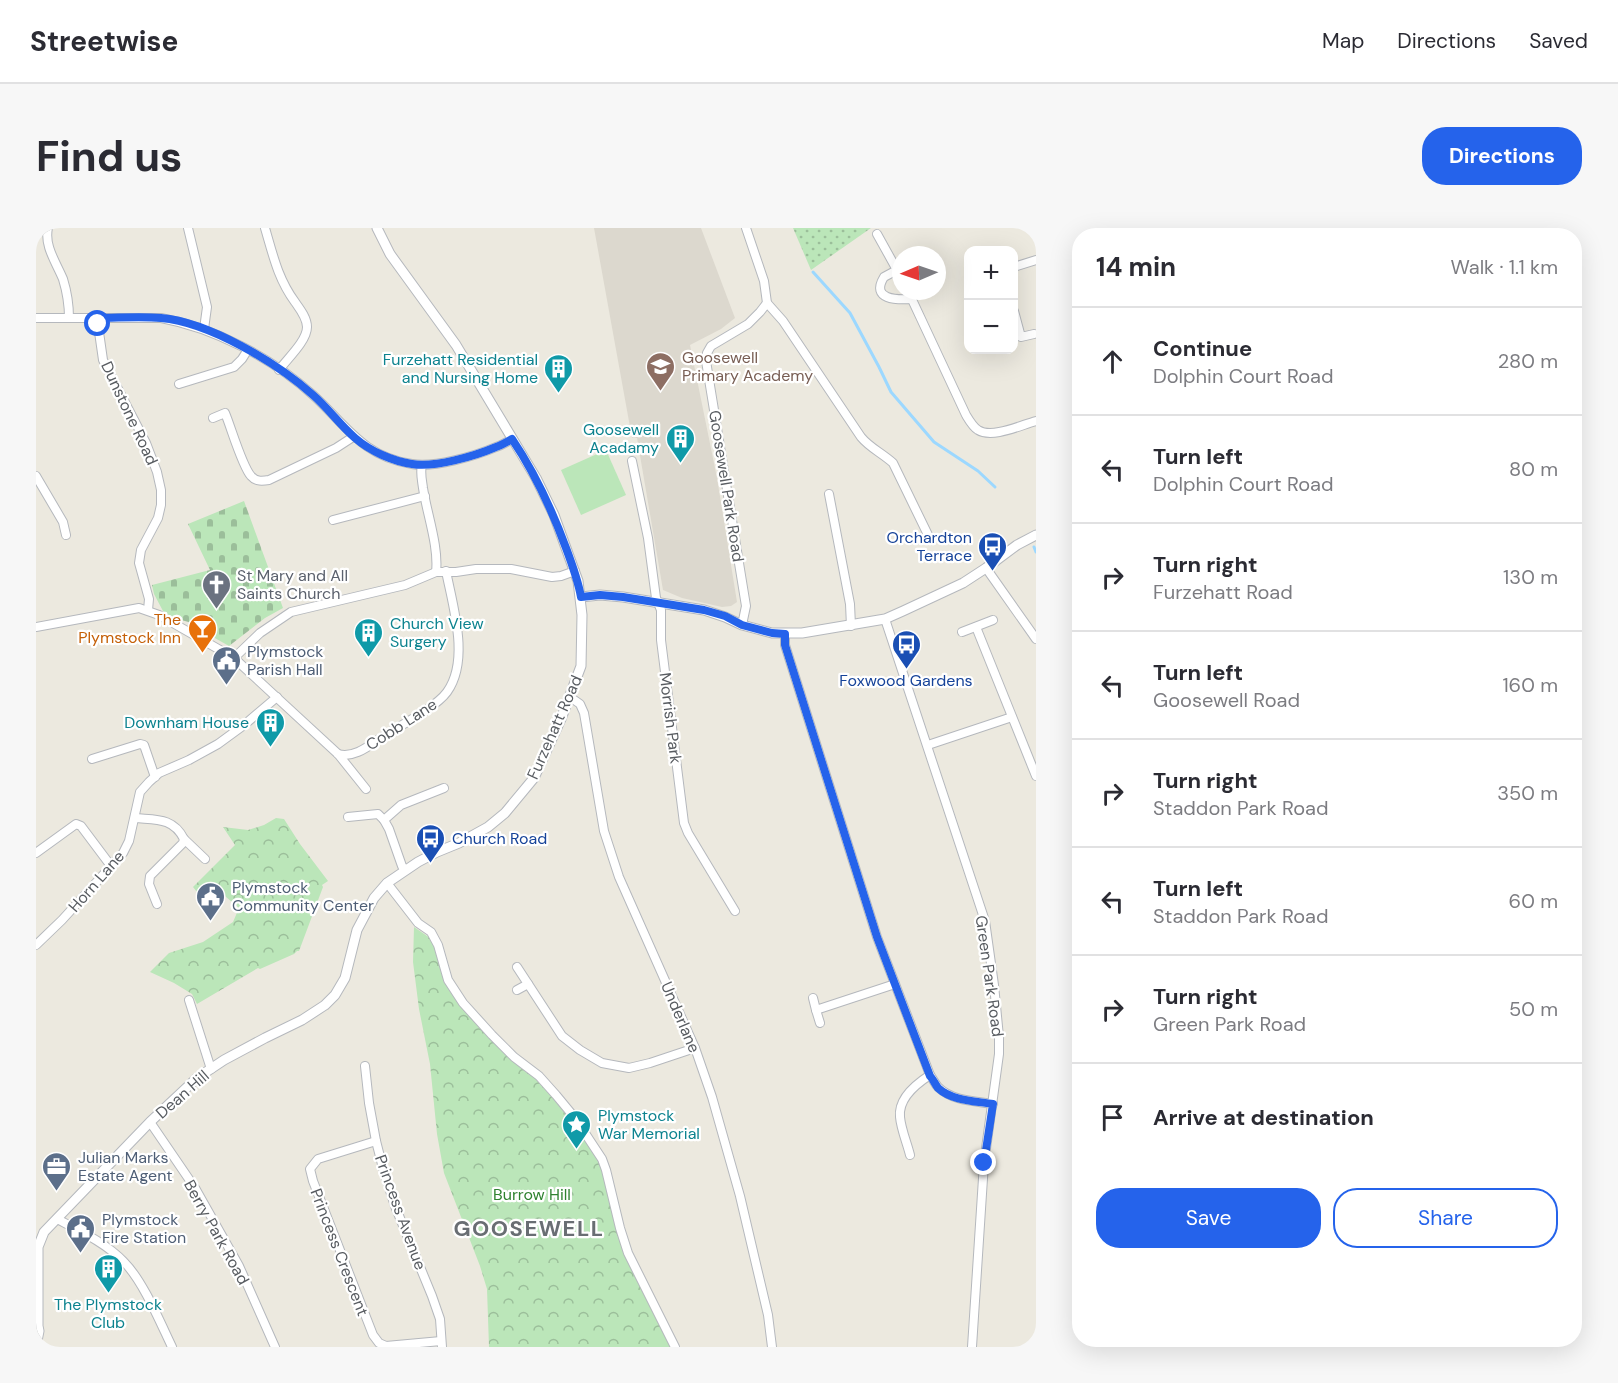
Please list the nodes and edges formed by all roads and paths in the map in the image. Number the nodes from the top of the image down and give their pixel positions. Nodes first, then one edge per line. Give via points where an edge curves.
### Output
1 (48, 228) edge
2 (188, 228) edge
3 (265, 228) edge
4 (377, 228) edge
5 (746, 228) edge
6 (877, 234) dead end
7 (1036, 260) edge
8 (892, 261) edge
9 (1018, 266) edge
10 (892, 275) edge
11 (892, 298) edge
12 (912, 300) edge
13 (766, 303) junction
14 (36, 318) edge
15 (69, 318) junction
16 (97, 318) junction
17 (1018, 326) edge
18 (204, 329) junction
19 (1034, 334) dead end
20 (247, 351) junction
21 (279, 369) junction
22 (189, 371) dead end
23 (193, 380) junction
24 (179, 384) dead end
25 (213, 418) dead end
26 (1036, 421) edge
27 (353, 437) junction
28 (512, 439) junction
29 (632, 461) dead end
30 (422, 465) junction
31 (36, 476) edge
32 (829, 494) dead end
33 (424, 496) junction
34 (333, 520) dead end
35 (66, 535) dead end
36 (1036, 535) edge
37 (930, 539) dead end
38 (986, 568) junction
39 (447, 571) junction
40 (575, 571) junction
41 (436, 572) junction
42 (581, 597) junction
43 (658, 604) junction
44 (148, 610) junction
45 (885, 619) junction
46 (993, 620) dead end
47 (742, 625) junction
48 (850, 626) junction
49 (36, 627) edge
50 (976, 627) junction
51 (962, 632) dead end
52 (785, 634) junction
53 (1036, 639) edge
54 (234, 658) junction
55 (277, 697) junction
56 (570, 697) junction
57 (1012, 717) junction
58 (928, 745) junction
59 (338, 754) junction
60 (92, 759) dead end
61 (1036, 775) edge
62 (155, 777) junction
63 (444, 788) dead end
64 (366, 789) dead end
65 (348, 817) dead end
66 (135, 818) junction
67 (384, 820) junction
68 (184, 838) junction
69 (36, 854) edge
70 (205, 859) dead end
71 (418, 862) joint
72 (111, 866) junction
73 (405, 870) junction
74 (387, 883) junction
75 (157, 904) dead end
76 (735, 912) dead end
77 (36, 945) edge
78 (517, 967) dead end
79 (528, 984) junction
80 (895, 984) junction
81 (517, 990) dead end
82 (813, 998) dead end
83 (189, 1000) dead end
84 (816, 1010) junction
85 (820, 1023) dead end
86 (695, 1048) junction
87 (365, 1066) dead end
88 (211, 1069) junction
89 (930, 1076) junction
90 (993, 1104) junction
91 (150, 1122) junction
92 (376, 1141) junction
93 (910, 1155) dead end
94 (57, 1219) junction
95 (442, 1344) edge
96 (36, 1346) edge
97 (172, 1347) edge
98 (275, 1347) edge
99 (675, 1347) edge
100 (772, 1347) edge
101 (972, 1347) edge

1 - 15 street via 49,247 64,281
2 - 18 street via 207,308
3 - 21 street via 277,270 307,327 303,339
4 - 28 street, Furzehatt Road via 390,254 456,345
5 - 13 street via 764,280
6 - 8 street
7 - 9 street
10 - 11 street via 884,277 880,287
12 - 26 street via 976,429 986,434
13 - 37 street via 783,321 868,446 893,463 920,527
13 - 47 street, Goosewell Park Road via 748,324 711,346 706,361 747,606
14 - 15 street
15 - 16 street
16 - 18 street via 161,318
16 - 44 street, Dunstone Road via 103,360 146,443 161,490 158,518 141,550 139,563 149,599
17 - 19 street via 1021,337
18 - 20 street
20 - 21 street
20 - 23 street via 234,367
21 - 27 street via 313,395
22 - 23 street
23 - 24 street
25 - 27 street via 224,409 244,464 252,478 260,481 327,453
27 - 30 street via 383,456
28 - 30 street via 466,457
28 - 40 street, Furzehatt Road via 554,515
29 - 43 street, Morrish Park
30 - 33 street
31 - 35 street via 63,522
32 - 48 street via 850,604
33 - 34 street
33 - 41 street
36 - 38 street
38 - 45 street via 946,592
38 - 53 street
39 - 40 street via 511,569 561,576
39 - 41 street
39 - 59 street, Cobb Lane via 460,655 447,692 363,749 350,755
40 - 42 street, Furzehatt Road
41 - 54 street via 405,585 291,612 260,633
42 - 43 street via 623,597
42 - 56 street, Furzehatt Road via 581,666
43 - 47 street via 704,610
43 - 76 street, Morrish Park via 684,823
44 - 49 street via 140,608
44 - 54 street
45 - 48 street
45 - 58 street, Green Park Road
46 - 50 street
47 - 52 street
48 - 52 street
50 - 51 street
50 - 57 street
52 - 80 street via 785,645
54 - 55 street
55 - 59 street
55 - 62 street, Horn Lane via 218,744
56 - 71 street, Furzehatt Road via 534,778 518,799 488,827
56 - 86 street, Underlane via 584,713 604,831 619,877
57 - 58 street
57 - 61 street
58 - 90 street, Green Park Road via 987,930 999,1037
59 - 64 street
60 - 62 street via 144,745
62 - 66 street, Horn Lane via 140,792
63 - 67 street via 401,806
65 - 67 street via 378,814
66 - 68 street via 167,821
66 - 72 street, Horn Lane via 129,841
67 - 73 street
68 - 70 street
68 - 75 street via 149,880
69 - 72 street via 76,824
71 - 73 street, Dean Hill
72 - 77 street, Horn Lane
73 - 74 street, Dean Hill
74 - 88 street, Dean Hill via 357,930 345,978 335,995 302,1020
74 - 99 street via 418,923 430,932 448,980 463,1003 556,1095 602,1159 628,1253
78 - 79 street
79 - 81 street
79 - 86 street via 562,1036 602,1063 629,1068
80 - 84 street
80 - 89 street
82 - 84 street
83 - 88 street
84 - 85 street
86 - 100 street, Underlane via 740,1196
87 - 92 street, Princess Avenue via 370,1075
88 - 91 street, Dean Hill
89 - 90 street via 948,1095
89 - 93 street via 915,1084 901,1108 903,1143
90 - 101 street, Green Park Road via 984,1163
91 - 94 street, Dean Hill
91 - 98 street, Berry Park Road via 195,1188 239,1266
92 - 95 street, Princess Avenue via 395,1206 440,1319
92 - 95 street, Princess Crescent via 318,1160 310,1169 313,1181 379,1343
94 - 96 street, Dean Hill via 44,1232 38,1247
94 - 97 street via 94,1239 124,1262

